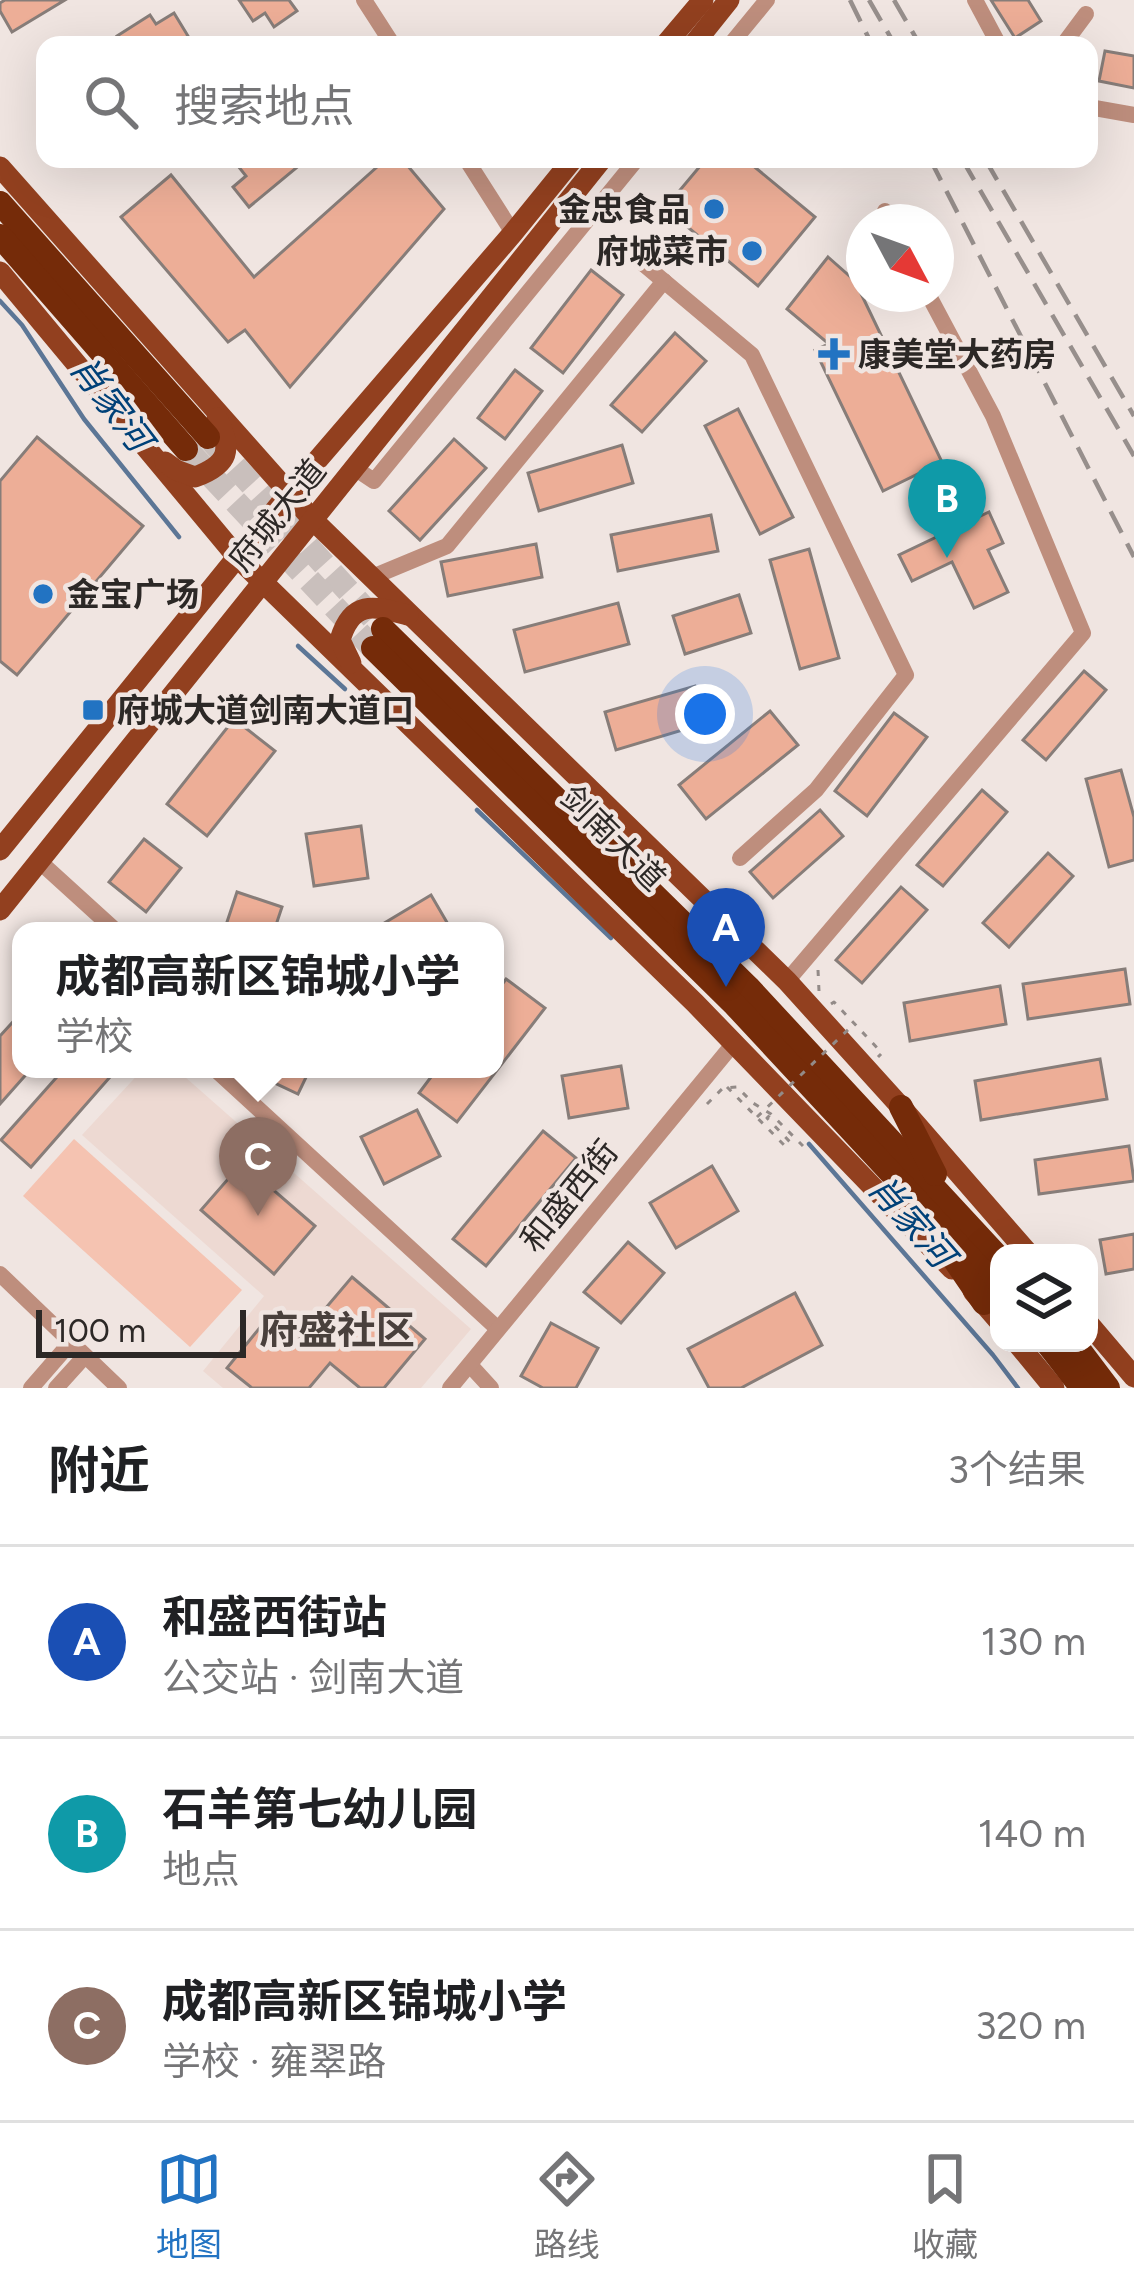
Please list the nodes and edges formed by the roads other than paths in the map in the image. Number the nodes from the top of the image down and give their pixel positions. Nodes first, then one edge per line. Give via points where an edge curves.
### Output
1 (364, 0) edge
2 (703, 0) edge
3 (729, 0) edge
4 (766, 0) edge
5 (975, 0) edge
6 (1086, 14) dead end
7 (386, 36) edge
8 (673, 36) edge
9 (700, 36) edge
10 (737, 36) edge
11 (994, 36) edge
12 (1070, 36) edge
13 (1098, 109) edge
14 (1134, 115) edge
15 (0, 167) edge
16 (472, 168) edge
17 (566, 168) edge
18 (595, 168) edge
19 (630, 168) edge
20 (0, 203) edge
21 (513, 233) junction
22 (0, 236) edge
23 (622, 246) dead end
24 (0, 272) edge
25 (664, 281) junction
26 (938, 312) edge
27 (208, 400) junction
28 (151, 451) junction
29 (356, 470) junction
30 (289, 493) junction
31 (314, 521) junction
32 (238, 558) junction
33 (370, 578) junction
34 (264, 583) junction
35 (409, 615) junction
36 (357, 675) junction
37 (0, 850) edge
38 (740, 858) dead end
39 (39, 861) junction
40 (0, 910) edge
41 (106, 922) edge
42 (787, 981) junction
43 (734, 1043) junction
44 (225, 1078) edge
45 (902, 1107) junction
46 (946, 1198) junction
47 (1020, 1244) edge
48 (990, 1248) edge
49 (0, 1274) edge
50 (990, 1299) edge
51 (990, 1300) edge
52 (498, 1329) junction
53 (1098, 1335) edge
54 (78, 1349) junction
55 (1024, 1352) edge
56 (1054, 1352) edge
57 (1081, 1352) edge
58 (470, 1364) junction
59 (1134, 1377) edge
60 (31, 1388) edge
61 (56, 1388) edge
62 (119, 1388) edge
63 (450, 1388) edge
64 (491, 1388) edge
65 (1054, 1388) edge
66 (1082, 1388) edge
67 (1108, 1388) edge

1 - 7 street
2 - 8 main road
3 - 9 main road
4 - 10 street
5 - 11 street
6 - 12 street
13 - 14 street
15 - 27 main road
16 - 21 street
17 - 21 main road, 府城大道
18 - 29 main road, 府城大道
19 - 29 street via 374,481
20 - 22 highway via 197,443
21 - 30 main road, 府城大道
23 - 25 street
24 - 28 main road
25 - 33 street via 447,546
25 - 38 street via 752,355 906,675 816,790
26 - 42 street via 993,416 1083,633
27 - 28 main road via 227,446 215,470 195,477
27 - 30 main road
28 - 32 main road
29 - 31 main road, 府城大道
30 - 31 main road
30 - 32 main road, 府城大道
31 - 33 main road
31 - 34 main road, 府城大道
32 - 34 main road
32 - 37 main road, 府城大道
33 - 35 main road
34 - 36 main road
34 - 39 main road, 府城大道
35 - 36 main road via 376,607 352,616 340,640
35 - 42 main road
36 - 43 main road
39 - 40 main road, 府城大道
39 - 41 street
42 - 45 main road
43 - 51 main road
43 - 52 street, 和盛西街
44 - 52 street
45 - 46 highway
45 - 47 main road
46 - 48 highway, 剑南大道
46 - 50 highway, 剑南大道 via 748,987 378,638 913,1193
49 - 54 street
52 - 58 street, 和盛西街
53 - 59 main road
54 - 60 street
54 - 61 street
54 - 62 street
55 - 65 main road
56 - 66 highway
57 - 67 highway
58 - 63 street, 和盛西街
58 - 64 street

